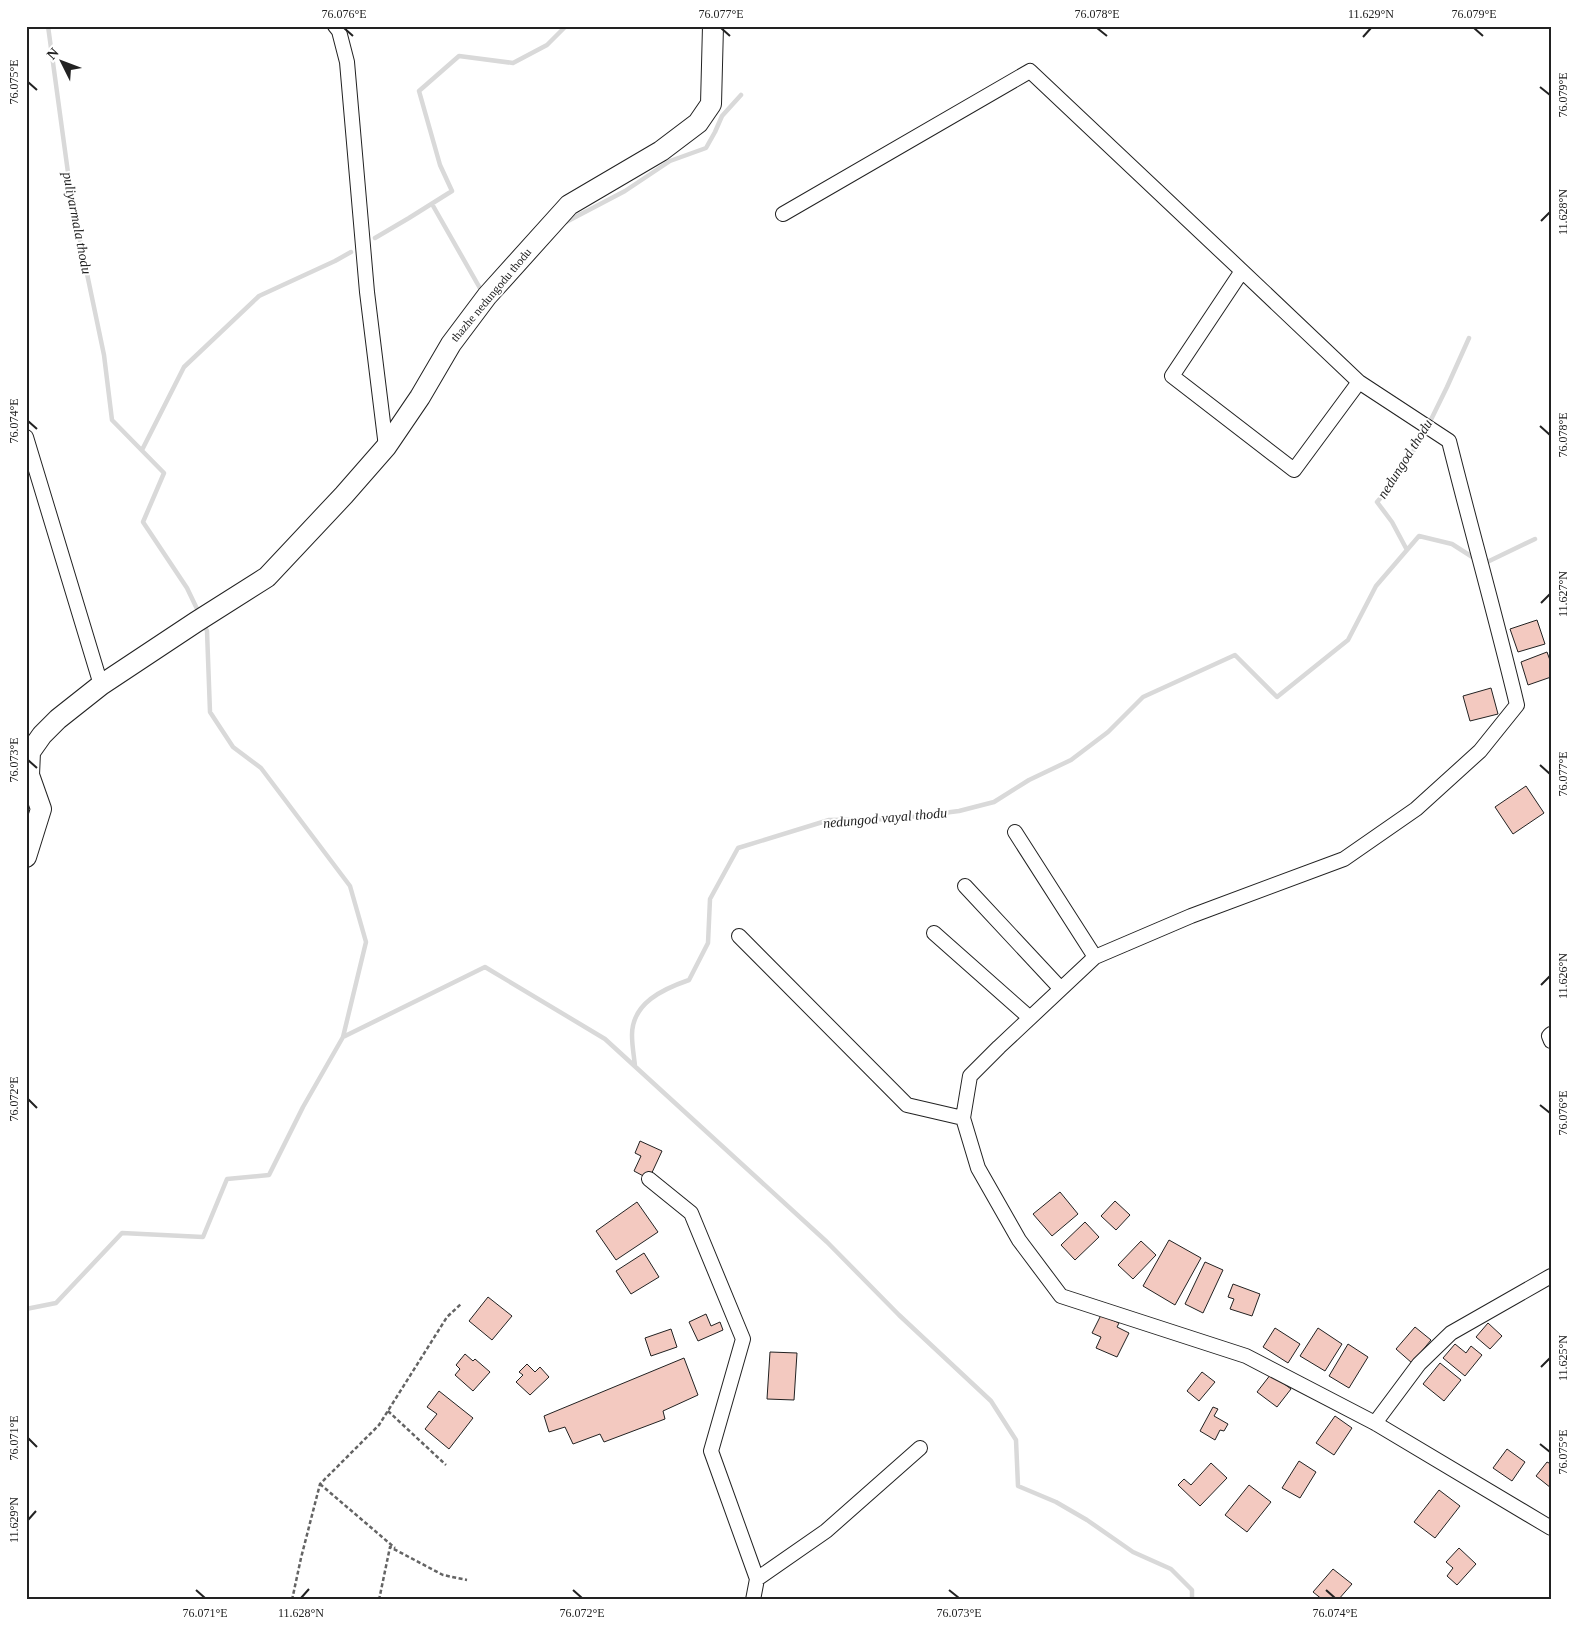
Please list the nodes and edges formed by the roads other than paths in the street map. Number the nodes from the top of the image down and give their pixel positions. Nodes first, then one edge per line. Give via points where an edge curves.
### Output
1 (335, 26) edge
2 (713, 26) edge
3 (783, 214) dead end
4 (1242, 271) junction
5 (1359, 382) junction
6 (26, 437) edge
7 (386, 447) junction
8 (101, 685) junction
9 (1015, 832) dead end
10 (26, 857) edge
11 (965, 886) dead end
12 (934, 933) dead end
13 (739, 936) dead end
14 (1095, 957) junction
15 (1061, 989) junction
16 (1030, 1018) junction
17 (1551, 1034) edge
18 (1551, 1042) edge
19 (963, 1118) junction
20 (649, 1178) dead end
21 (1551, 1276) edge
22 (1375, 1423) junction
23 (920, 1448) dead end
24 (1551, 1528) edge
25 (757, 1579) junction
26 (754, 1600) edge

1 - 7 street via 347,62 367,292
2 - 7 street, thazhe nedungodu thodu via 711,104 698,123 661,151 569,205 487,296 450,344
3 - 4 street via 1030,71
4 - 5 street
4 - 5 street via 1172,376 1294,470
5 - 14 street via 1449,440 1517,705 1480,751 1416,809 1344,859 1192,916
6 - 8 street
7 - 8 street, thazhe nedungodu thodu via 267,577
8 - 10 street, thazhe nedungodu thodu via 58,718 30,752 29,775 42,809
9 - 14 street
11 - 15 street
12 - 16 street
13 - 19 street via 907,1105
14 - 15 street
15 - 16 street
16 - 19 street via 970,1076
17 - 18 street
19 - 22 street via 978,1168 1019,1240 1062,1296 1246,1356
20 - 25 street via 691,1213 742,1339 711,1451
21 - 22 street via 1451,1333 1418,1364
22 - 24 street
23 - 25 street via 826,1531
25 - 26 street

